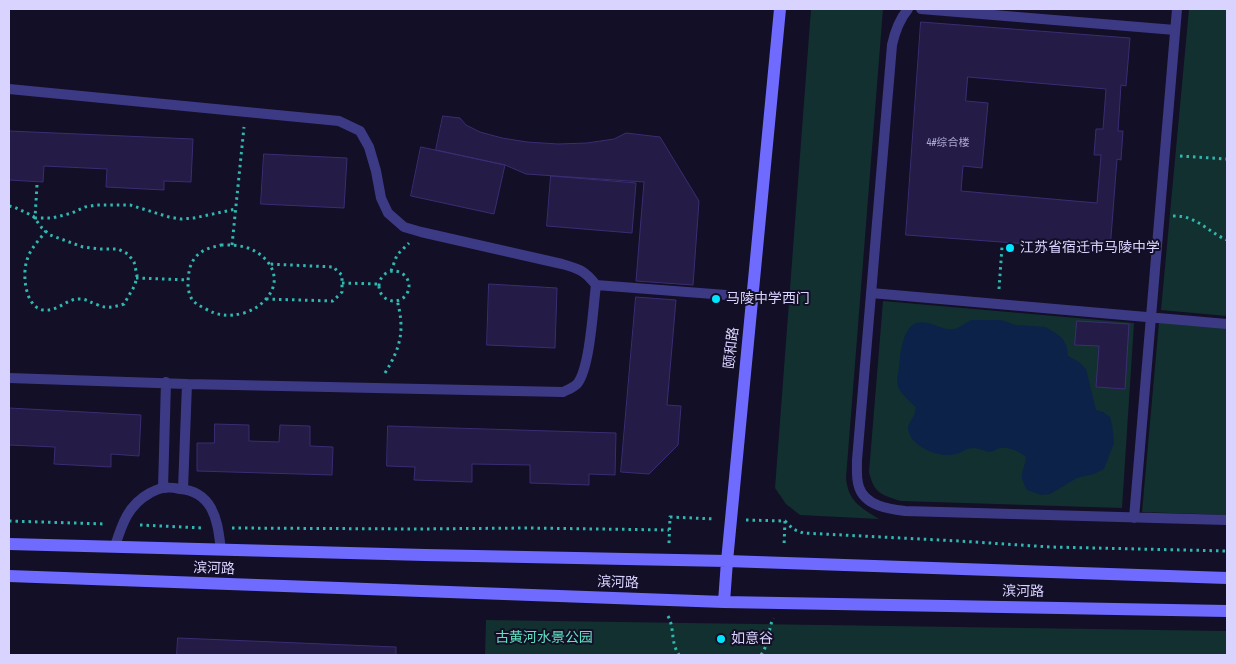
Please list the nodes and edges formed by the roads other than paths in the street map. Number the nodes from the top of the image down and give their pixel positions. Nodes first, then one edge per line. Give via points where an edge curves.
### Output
1 (780, 9) edge
2 (908, 9) edge
3 (921, 9) edge
4 (1177, 9) edge
5 (1176, 30) junction
6 (9, 89) edge
7 (596, 286) junction
8 (871, 293) junction
9 (752, 297) junction
10 (1151, 317) junction
11 (1227, 324) edge
12 (9, 378) edge
13 (166, 382) junction
14 (187, 384) junction
15 (163, 488) junction
16 (183, 489) junction
17 (1134, 518) junction
18 (1227, 520) edge
19 (9, 544) edge
20 (115, 546) junction
21 (221, 550) junction
22 (727, 561) junction
23 (9, 576) edge
24 (1227, 578) edge
25 (724, 602) junction
26 (1227, 611) edge

1 - 9 main road, 颐和路
2 - 8 lane via 895,30 892,45
3 - 5 lane
4 - 5 lane
5 - 10 lane
6 - 7 lane via 339,121 360,131 369,147 381,198 388,213 404,227 562,264 587,274
7 - 9 lane
7 - 14 lane via 583,374 576,386 563,392
8 - 10 lane
8 - 17 lane via 857,460 859,488 865,498 877,505 905,512
9 - 22 main road, 颐和路
10 - 11 lane
10 - 17 lane
12 - 13 lane
13 - 14 lane
13 - 15 lane
14 - 16 lane
15 - 16 lane
15 - 20 lane via 139,499 122,525
16 - 21 lane via 200,494 210,508 217,522
17 - 18 lane
19 - 20 main road, 滨河路
20 - 21 main road, 滨河路
21 - 22 main road, 滨河路
22 - 24 main road, 滨河路
22 - 25 main road, 颐和路
23 - 25 main road, 滨河路
25 - 26 main road, 滨河路

